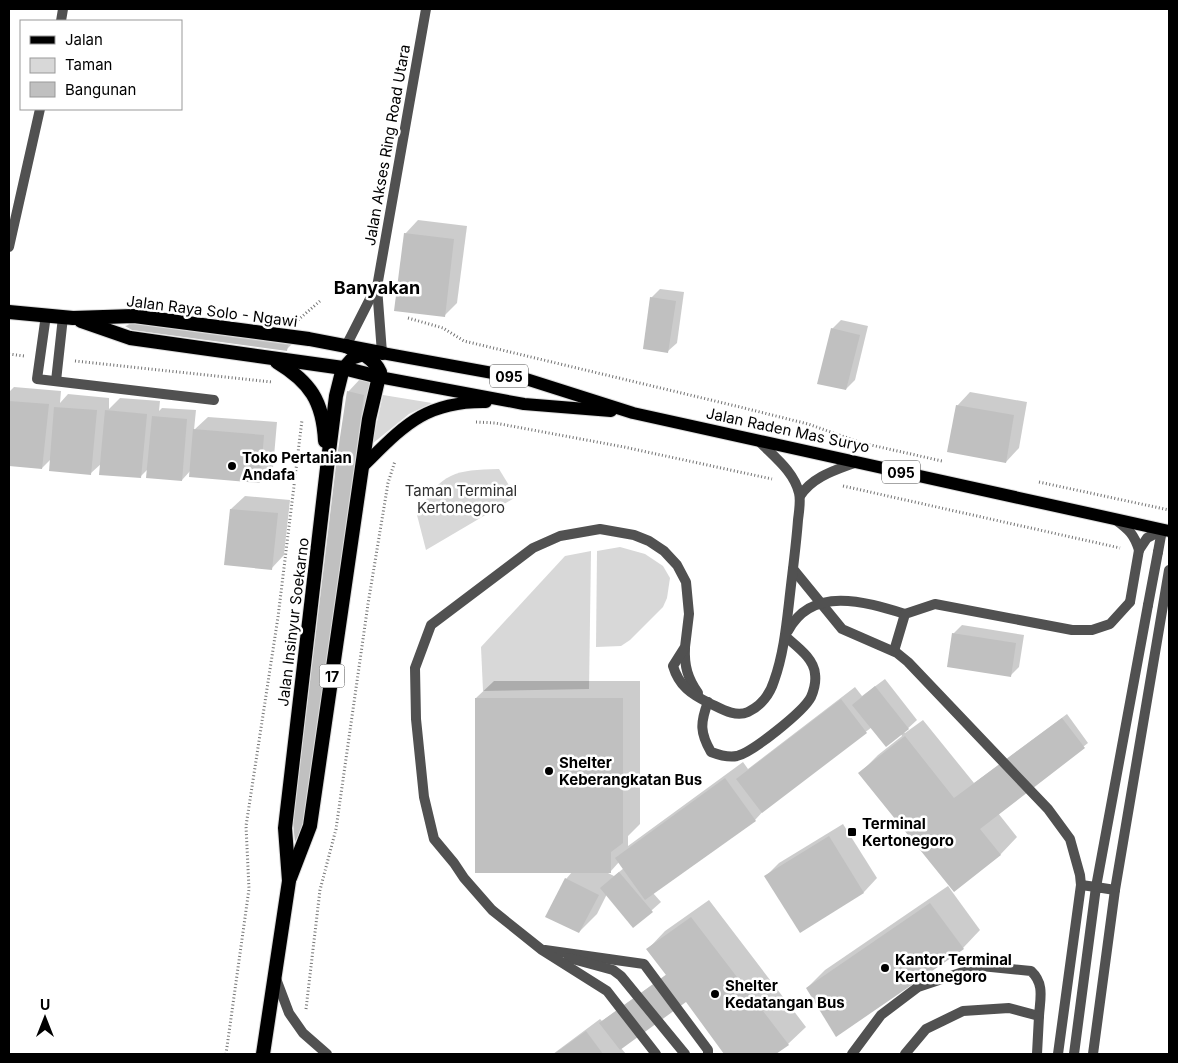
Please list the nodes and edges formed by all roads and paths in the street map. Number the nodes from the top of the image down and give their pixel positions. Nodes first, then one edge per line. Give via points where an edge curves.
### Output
1 (426, 9) edge
2 (40, 110) edge
3 (9, 247) edge
4 (377, 287) junction
5 (320, 301) dead end
6 (14, 312) edge
7 (46, 315) junction
8 (68, 318) junction
9 (408, 318) dead end
10 (297, 320) dead end
11 (346, 346) junction
12 (375, 353) junction
13 (9, 354) edge
14 (270, 357) junction
15 (40, 358) junction
16 (58, 360) junction
17 (343, 368) junction
18 (379, 377) junction
19 (56, 381) junction
20 (278, 382) dead end
21 (214, 400) dead end
22 (524, 404) junction
23 (633, 413) junction
24 (302, 415) dead end
25 (758, 440) junction
26 (398, 457) dead end
27 (857, 462) junction
28 (948, 462) dead end
29 (327, 468) junction
30 (362, 468) junction
31 (1034, 481) dead end
32 (800, 496) junction
33 (1169, 510) edge
34 (1115, 520) junction
35 (1166, 530) edge
36 (1139, 550) junction
37 (793, 569) junction
38 (1169, 570) edge
39 (820, 602) junction
40 (906, 614) junction
41 (785, 636) junction
42 (894, 651) junction
43 (706, 701) junction
44 (289, 880) junction
45 (1081, 885) junction
46 (1096, 887) junction
47 (1115, 890) junction
48 (542, 950) junction
49 (275, 975) junction
50 (1039, 1016) junction
51 (303, 1033) junction
52 (226, 1054) edge
53 (263, 1054) edge
54 (327, 1054) edge
55 (656, 1054) edge
56 (684, 1054) edge
57 (708, 1054) edge
58 (852, 1054) edge
59 (905, 1054) edge
60 (1038, 1054) edge
61 (1058, 1054) edge
62 (1074, 1054) edge
63 (1092, 1054) edge

1 - 4 street, Jalan Akses Ring Road Utara
2 - 3 street
4 - 11 street
4 - 12 street
5 - 10 path
6 - 7 highway, Jalan Raya Solo - Ngawi / 17
7 - 8 highway, Jalan Raya Solo - Ngawi / 17
7 - 15 street
8 - 11 highway, Jalan Raya Solo - Ngawi / 17 via 134,316
8 - 14 highway, Jalan Raya Solo - Ngawi / 17 via 130,338
8 - 16 street
9 - 28 path via 443,328 464,341 740,407 808,424 862,443
11 - 12 highway, 095
12 - 17 main road via 351,359
12 - 18 highway
12 - 23 main road, Jalan Raden Mas Suryo / 095 via 526,378
13 - 15 path
14 - 17 highway, Jalan Raya Solo - Ngawi / 17
14 - 29 highway, 17 via 307,385 316,398 324,429
15 - 19 street via 37,379
16 - 19 street
16 - 20 path
17 - 18 highway, Jalan Raden Mas Suryo / 17
17 - 29 highway, Jalan Insinyur Soekarno / 17
18 - 22 main road, Jalan Raden Mas Suryo / 17
18 - 30 highway, Jalan Insinyur Soekarno / 17
19 - 21 street
22 - 23 main road, Jalan Raden Mas Suryo / 17
22 - 30 main road via 483,402 429,411 398,432
23 - 25 main road, Jalan Raden Mas Suryo / 095
24 - 52 path via 278,617 246,826 249,889
25 - 27 main road, Jalan Raden Mas Suryo / 095
25 - 32 street via 793,478
26 - 51 path via 388,483 336,829 320,890
27 - 32 street via 813,482
27 - 34 main road, Jalan Raden Mas Suryo / 095
29 - 44 highway, Jalan Insinyur Soekarno / 17 via 285,828
30 - 44 highway, Jalan Insinyur Soekarno / 17 via 310,826
31 - 33 path
32 - 37 street
34 - 35 main road, Jalan Raden Mas Suryo / 095
34 - 36 street via 1135,537
35 - 36 street via 1148,538
35 - 46 street, bridge via 1158,552
36 - 40 street, bridge via 1130,602 1110,624 1092,630 1072,630 935,604
37 - 39 street
37 - 41 street
38 - 47 street
39 - 40 street via 874,605
39 - 41 street via 799,614
39 - 42 street via 842,629
40 - 42 street
41 - 43 street via 774,682 760,703 746,713 733,714
41 - 43 street via 809,660 815,673 811,698 793,717 753,748 737,756 723,756 711,752 704,741 702,718
42 - 45 street via 1048,810 1070,839
43 - 48 street via 681,684 673,666 686,647 689,614 686,582 678,565 664,551 634,535 600,529 560,536 533,548 431,625 415,668 416,719 424,797 434,839 492,910
44 - 49 highway, Jalan Insinyur Soekarno / 17
45 - 46 street
45 - 61 street
46 - 47 street
46 - 62 street
47 - 63 street
48 - 55 street via 607,991
48 - 56 street via 613,970
48 - 57 street via 644,964
49 - 51 street via 289,1013
49 - 53 highway, Jalan Insinyur Soekarno / 17
50 - 58 street via 1041,985 1031,971 981,966 918,987 881,1015
50 - 59 street via 1009,1008 963,1011 926,1029
50 - 60 street
51 - 54 street

